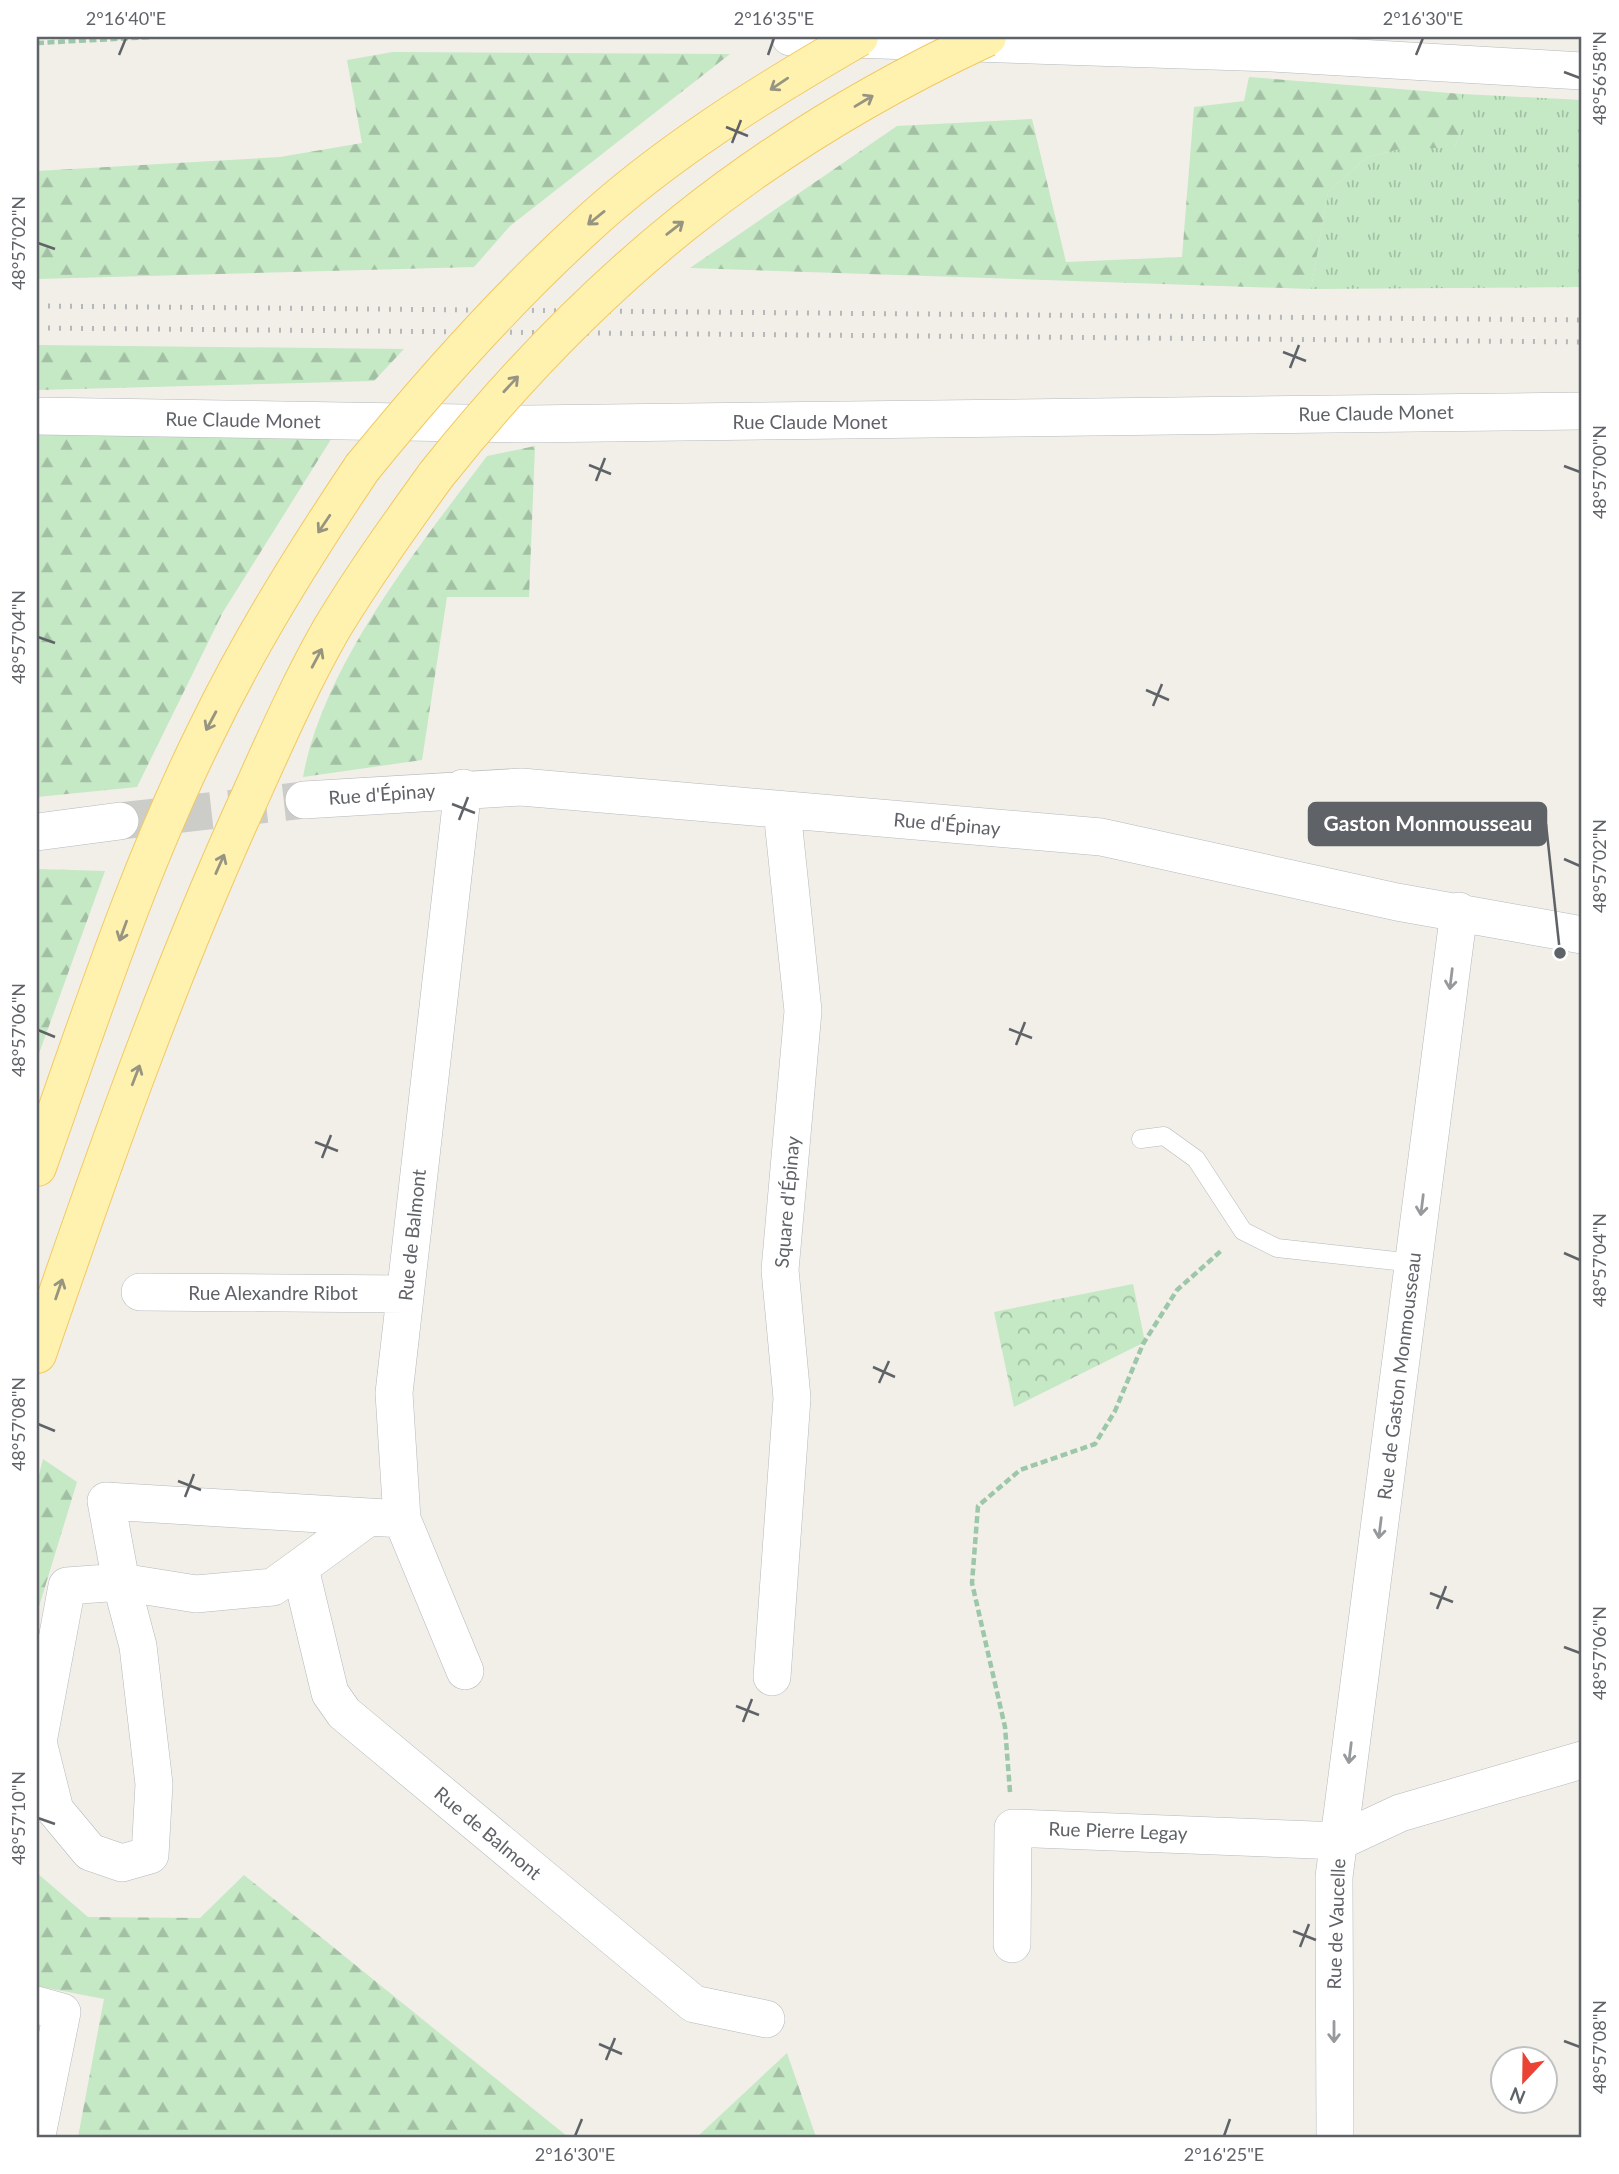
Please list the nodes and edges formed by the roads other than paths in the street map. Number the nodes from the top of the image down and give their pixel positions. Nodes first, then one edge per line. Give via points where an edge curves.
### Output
1 (790, 37) edge
2 (859, 37) edge
3 (987, 37) edge
4 (1582, 71) edge
5 (1582, 411) edge
6 (37, 416) edge
7 (463, 788) junction
8 (304, 800) tunnel mouth
9 (782, 810) junction
10 (120, 821) tunnel mouth
11 (37, 831) edge
12 (1459, 911) junction
13 (1582, 935) edge
14 (1142, 1139) dead end
15 (37, 1167) edge
16 (1414, 1263) junction
17 (140, 1292) dead end
18 (405, 1294) junction
19 (37, 1354) edge
20 (386, 1518) junction
21 (300, 1568) junction
22 (121, 1581) junction
23 (465, 1671) dead end
24 (772, 1677) dead end
25 (37, 1745) edge
26 (1582, 1760) edge
27 (1340, 1841) junction
28 (1012, 1944) dead end
29 (37, 2005) edge
30 (766, 2019) dead end
31 (37, 2135) edge
32 (1335, 2137) edge

1 - 4 street via 1272,53
2 -> 15 main road, bridge via 790,77 665,163 587,225 432,382 362,468 292,574 206,732 148,863
19 -> 3 main road, bridge via 111,1137 189,938 286,715 331,629 376,558 496,400 549,342 663,237 789,146 912,72
5 - 6 street, Rue Claude Monet via 542,424
7 - 8 street, Rue d'Épinay
7 - 9 street, Rue d'Épinay via 521,787
7 - 18 street, Rue de Balmont
9 - 12 street, Rue d'Épinay via 1101,837 1396,902
9 - 24 street, Square d'Épinay via 803,1011 780,1270 792,1398
10 - 11 street
12 - 13 street, Rue d'Épinay
12 -> 16 street, Rue de Gaston Monmousseau
14 - 16 lane via 1164,1136 1196,1159 1242,1231 1277,1248
16 -> 27 street, Rue de Gaston Monmousseau
17 - 18 street, Rue Alexandre Ribot
18 - 20 street, Rue de Balmont
20 - 21 street
20 - 22 street via 106,1501
20 - 23 street, Rue de Balmont
21 - 22 street via 273,1587 196,1594
21 - 30 street, Rue de Balmont via 330,1693 344,1713 694,2004
22 - 25 street via 66,1586
22 - 25 street via 138,1646 154,1784 150,1855 122,1863 90,1852 55,1810
26 - 27 street, Rue de Vaucelle via 1400,1813
27 - 28 street, Rue Pierre Legay via 1013,1828
27 -> 32 street, Rue de Vaucelle via 1334,1877
29 - 31 street via 62,2012

